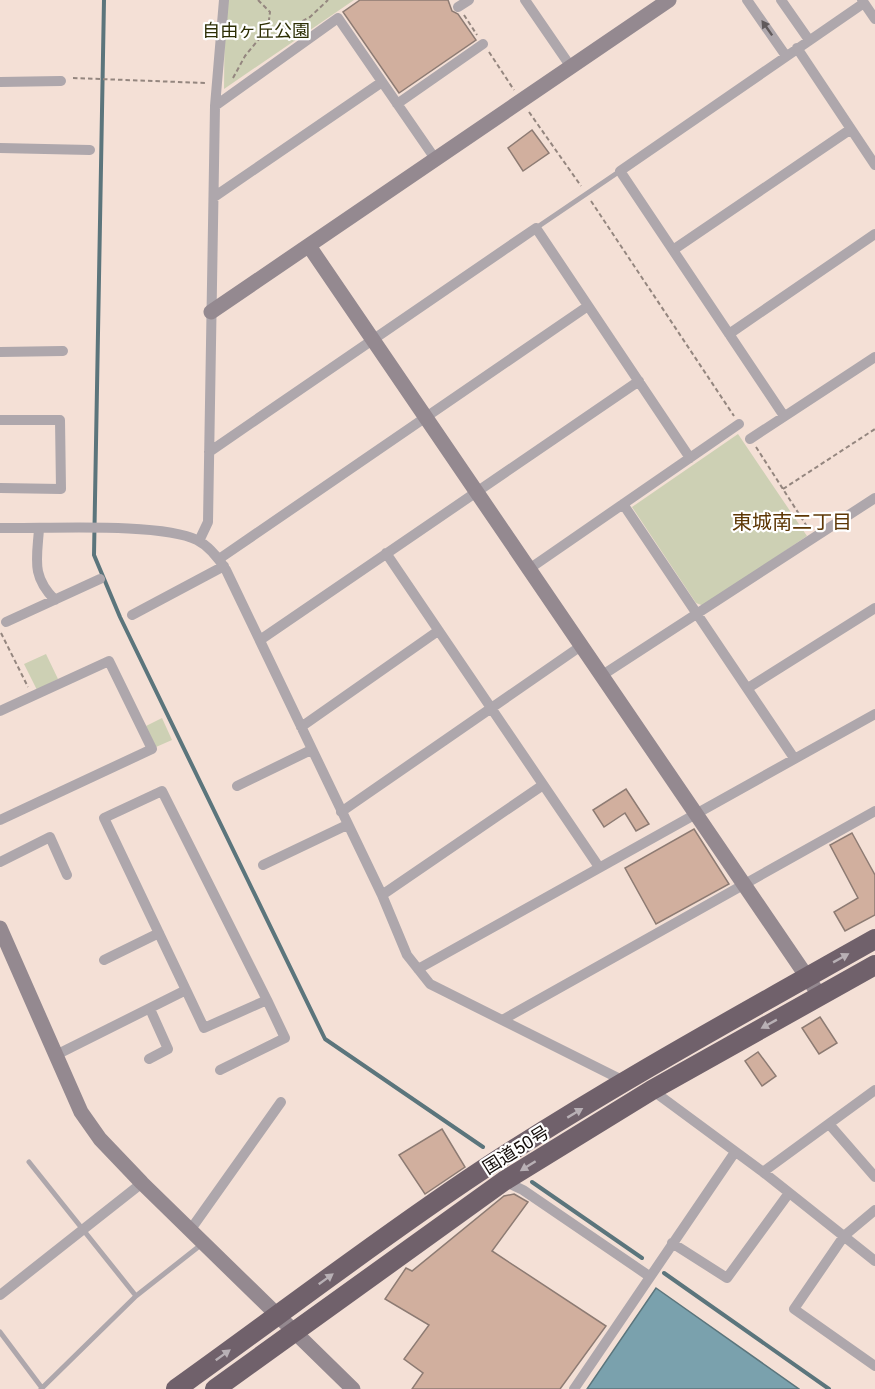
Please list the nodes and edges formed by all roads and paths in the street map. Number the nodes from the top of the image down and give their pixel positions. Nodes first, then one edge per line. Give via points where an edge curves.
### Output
1 (224, 0) edge
2 (258, 0) edge
3 (328, 0) edge
4 (469, 0) edge
5 (525, 0) edge
6 (669, 0) edge
7 (747, 0) edge
8 (781, 0) edge
9 (863, 2) edge
10 (458, 7) dead end
11 (875, 19) edge
12 (268, 28) junction
13 (809, 40) junction
14 (483, 44) dead end
15 (796, 48) junction
16 (786, 56) junction
17 (571, 67) junction
18 (61, 81) joint
19 (0, 82) edge
20 (382, 82) junction
21 (217, 84) junction
22 (521, 102) junction
23 (398, 104) junction
24 (215, 106) junction
25 (850, 129) junction
26 (0, 148) edge
27 (90, 150) dead end
28 (436, 160) junction
29 (875, 165) edge
30 (620, 171) junction
31 (586, 194) junction
32 (214, 197) junction
33 (536, 228) junction
34 (875, 234) edge
35 (309, 246) junction
36 (673, 250) junction
37 (588, 306) junction
38 (211, 312) junction
39 (729, 334) junction
40 (373, 339) junction
41 (63, 351) dead end
42 (0, 352) edge
43 (875, 357) edge
44 (639, 381) junction
45 (784, 416) junction
46 (425, 417) junction
47 (0, 420) edge
48 (739, 424) joint
49 (875, 429) edge
50 (750, 439) joint
51 (209, 452) junction
52 (690, 458) junction
53 (0, 488) edge
54 (783, 489) junction
55 (476, 491) junction
56 (875, 498) edge
57 (623, 504) junction
58 (0, 528) edge
59 (39, 528) junction
60 (814, 538) junction
61 (199, 541) junction
62 (386, 553) junction
63 (221, 562) junction
64 (529, 569) junction
65 (100, 579) dead end
66 (55, 600) junction
67 (875, 608) edge
68 (132, 615) dead end
69 (697, 615) junction
70 (3, 626) edge
71 (438, 631) junction
72 (260, 640) junction
73 (581, 646) junction
74 (601, 676) junction
75 (748, 688) junction
76 (33, 696) junction
77 (492, 708) junction
78 (0, 711) edge
79 (875, 714) edge
80 (301, 727) junction
81 (312, 750) junction
82 (794, 758) junction
83 (543, 785) junction
84 (237, 786) dead end
85 (875, 811) edge
86 (341, 812) junction
87 (696, 814) junction
88 (0, 820) edge
89 (347, 825) junction
90 (0, 862) edge
91 (263, 865) dead end
92 (599, 867) junction
93 (67, 875) dead end
94 (743, 884) junction
95 (382, 895) junction
96 (0, 928) edge
97 (159, 933) junction
98 (875, 939) edge
99 (104, 960) dead end
100 (418, 969) junction
101 (873, 970) edge
102 (807, 977) junction
103 (186, 990) junction
104 (820, 996) junction
105 (267, 1000) junction
106 (150, 1008) junction
107 (504, 1019) junction
108 (56, 1055) junction
109 (149, 1059) dead end
110 (220, 1070) dead end
111 (627, 1082) junction
112 (652, 1090) junction
113 (875, 1090) edge
114 (281, 1102) dead end
115 (829, 1124) junction
116 (735, 1152) junction
117 (29, 1162) dead end
118 (763, 1172) junction
119 (875, 1177) edge
120 (504, 1181) junction
121 (142, 1183) junction
122 (789, 1192) junction
123 (875, 1210) edge
124 (190, 1229) junction
125 (83, 1230) junction
126 (844, 1236) junction
127 (204, 1242) junction
128 (672, 1243) junction
129 (875, 1261) edge
130 (649, 1276) junction
131 (0, 1295) edge
132 (136, 1296) junction
133 (279, 1315) junction
134 (294, 1330) junction
135 (0, 1332) edge
136 (875, 1366) edge
137 (42, 1389) edge
138 (176, 1389) edge
139 (215, 1389) edge
140 (352, 1389) edge
141 (574, 1389) edge

1 - 21 street
2 - 12 path via 270,12
3 - 12 path via 310,17 290,28
4 - 10 street
5 - 17 street
6 - 17 street
16 -> 7 street
8 - 13 street
9 - 11 street
9 - 13 street
12 - 21 path via 244,56 232,80
13 - 15 street
14 - 23 street
15 - 16 street
15 - 25 street
16 - 30 street
17 - 22 street
18 - 19 street
18 - 21 path via 77,76
20 - 23 street
20 - 24 street via 338,18
20 - 32 street
21 - 24 street
22 - 28 street
22 - 31 path
23 - 28 street
24 - 32 street
25 - 29 street
25 - 36 street
26 - 27 street
28 - 35 street
30 - 31 lane
30 - 36 street
31 - 33 lane
31 - 48 path
32 - 38 street
33 - 37 street
33 - 40 street
34 - 39 street
35 - 38 street
35 - 40 street
36 - 39 street
37 - 44 street
37 - 46 street
38 - 51 street
39 - 45 street
40 - 46 street
40 - 51 street
41 - 42 street
43 - 45 street
44 - 52 street
44 - 55 street
45 - 50 street
46 - 55 street
46 - 63 street
47 - 53 street via 60,420 61,489
48 - 52 street
49 - 54 path
50 - 54 path
51 - 61 street via 208,522
52 - 57 street
54 - 60 path
55 - 62 street
55 - 64 street
56 - 60 street
57 - 64 street
57 - 69 street
58 - 59 street
59 - 61 street via 163,531
59 - 66 street via 37,576
60 - 69 street
61 - 63 street
62 - 71 street
62 - 72 street
63 - 68 street
63 - 72 street
64 - 73 street
65 - 66 street
66 - 70 street
67 - 75 street
69 - 74 street
69 - 75 street
70 - 76 path
71 - 77 street
71 - 80 street
72 - 80 street
73 - 74 street
73 - 77 street
74 - 87 street
75 - 82 street
76 - 78 street
76 - 88 street via 110,661 152,749
77 - 83 street
77 - 86 street
79 - 82 street
80 - 81 street
81 - 84 street
81 - 86 street
82 - 87 street
83 - 92 street
83 - 95 street
85 - 94 street
86 - 89 street
87 - 92 street
87 - 94 street
89 - 91 street
89 - 95 street
90 - 93 street via 50,837
92 - 100 street
94 - 102 street
94 - 107 street
95 - 100 street
96 - 108 street
97 - 99 street
97 - 103 street
97 - 105 street via 104,818 162,791
102 -> 98 highway, 国道50号
100 - 107 street via 430,984
101 - 104 highway, 国道50号
102 - 104 street
102 - 111 highway, 国道50号
103 - 105 street via 204,1028
103 - 106 street
104 -> 112 highway, 国道50号
105 - 110 street via 285,1038
106 - 108 street
106 - 109 street via 168,1049
107 - 111 street
108 - 121 street via 91,1128
133 -> 111 highway, 国道50号 via 428,1206
112 - 116 street
112 -> 120 highway, 国道50号
113 - 115 street
114 - 124 street
115 - 118 street
115 - 119 street
116 - 118 street
116 - 128 street
117 - 125 lane
118 - 122 street
120 - 130 street
120 - 134 highway, 国道50号
121 - 124 street
121 - 125 street
122 - 126 street
122 - 128 street via 727,1278
123 - 126 street
124 - 127 street
125 - 131 street
125 - 132 lane
126 - 129 street
126 - 136 street via 794,1309
127 - 132 lane
127 - 133 street
128 - 130 street
130 - 141 street
132 - 137 lane
133 - 134 street
138 -> 133 highway, 国道50号
134 - 139 highway, 国道50号
134 - 140 street
135 - 137 lane

